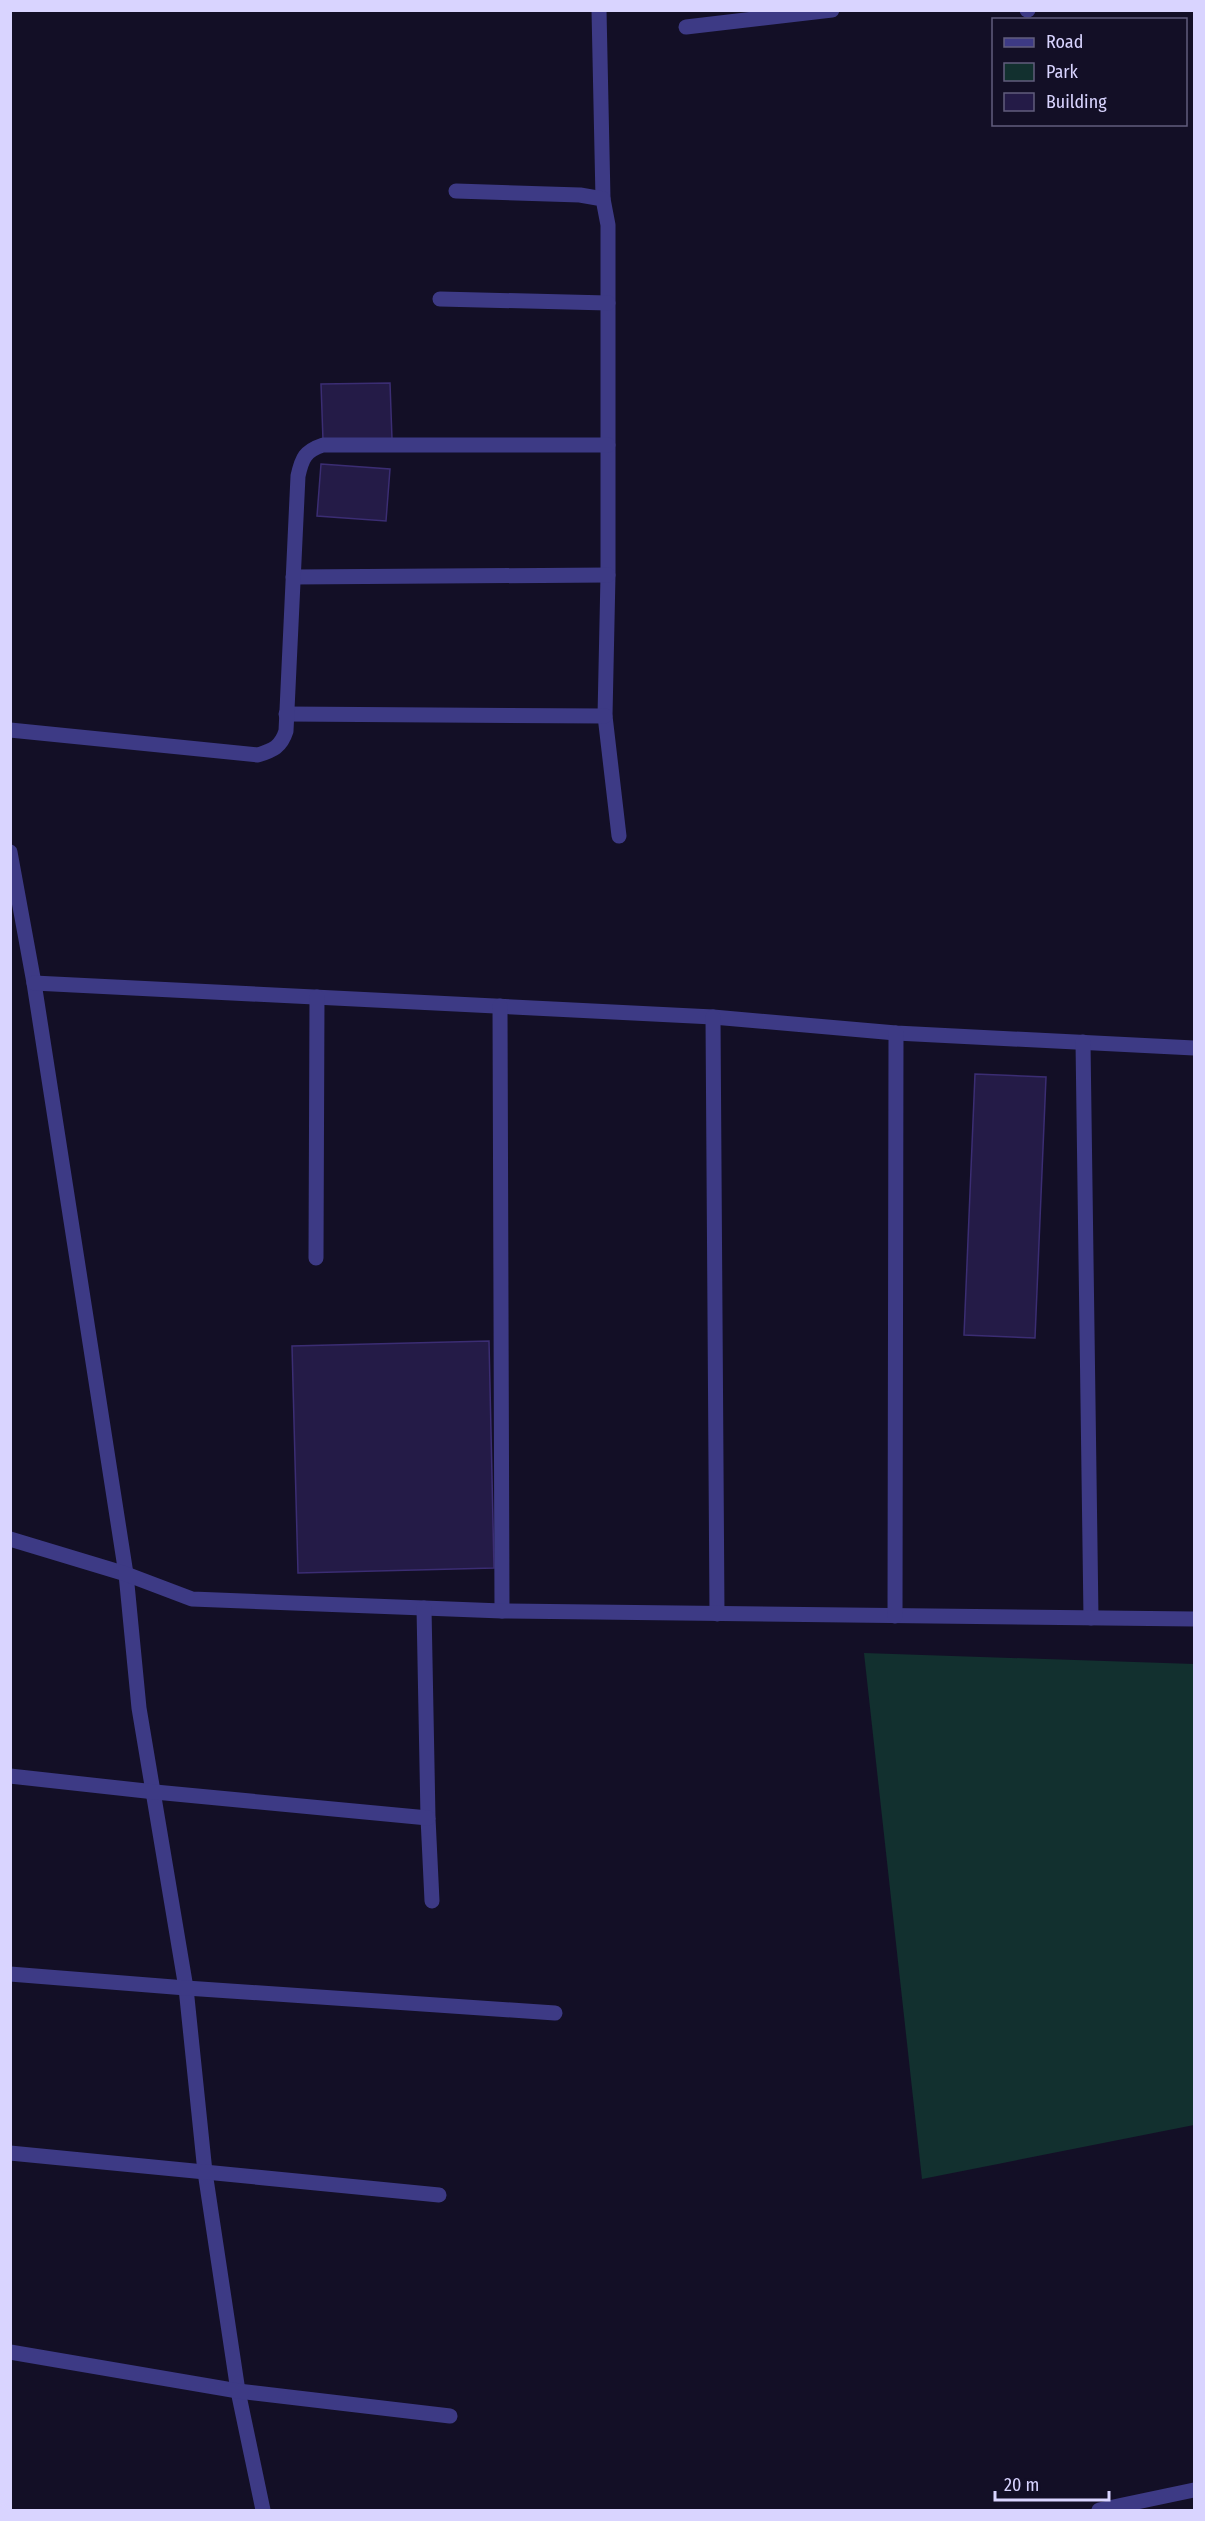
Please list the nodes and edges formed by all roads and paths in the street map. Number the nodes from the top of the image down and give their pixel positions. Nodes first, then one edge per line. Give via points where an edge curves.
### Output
1 (599, 10) edge
2 (832, 10) edge
3 (686, 27) dead end
4 (456, 191) dead end
5 (603, 199) junction
6 (440, 299) dead end
7 (608, 303) junction
8 (608, 445) junction
9 (608, 575) junction
10 (293, 577) junction
11 (286, 714) junction
12 (605, 716) junction
13 (10, 730) edge
14 (619, 836) dead end
15 (10, 852) edge
16 (34, 983) junction
17 (317, 997) junction
18 (500, 1006) junction
19 (713, 1017) junction
20 (896, 1033) junction
21 (1083, 1042) junction
22 (1194, 1048) edge
23 (316, 1258) dead end
24 (10, 1539) edge
25 (126, 1574) junction
26 (423, 1608) junction
27 (502, 1611) junction
28 (717, 1614) junction
29 (895, 1616) junction
30 (1091, 1618) junction
31 (1194, 1619) edge
32 (10, 1776) edge
33 (155, 1792) junction
34 (428, 1818) junction
35 (432, 1901) dead end
36 (10, 1974) edge
37 (186, 1988) junction
38 (555, 2013) dead end
39 (10, 2153) edge
40 (205, 2172) junction
41 (439, 2195) dead end
42 (10, 2352) edge
43 (238, 2391) junction
44 (450, 2416) dead end
45 (1194, 2490) edge
46 (263, 2511) edge
47 (1100, 2511) edge

1 - 5 street
2 - 3 street
4 - 5 street
5 - 7 street via 608,225
6 - 7 street
7 - 8 street
8 - 9 street
8 - 10 street via 322,445 309,450 302,458 298,476
9 - 10 street
9 - 12 street
10 - 11 street
11 - 12 street
11 - 13 street via 282,742 258,755
12 - 14 street
15 - 16 street
16 - 17 street
16 - 25 street
17 - 18 street
17 - 23 street
18 - 19 street
18 - 27 street
19 - 20 street
19 - 28 street
20 - 21 street
20 - 29 street
21 - 22 street
21 - 30 street
24 - 25 street
25 - 26 street via 192,1599
25 - 33 street via 140,1708
26 - 27 street
26 - 34 street
27 - 28 street
28 - 29 street
29 - 30 street
30 - 31 street
32 - 33 street
33 - 34 street
33 - 37 street
34 - 35 street
36 - 37 street
37 - 38 street
37 - 40 street
39 - 40 street
40 - 41 street
40 - 43 street
42 - 43 street
43 - 44 street
43 - 46 street
45 - 47 street

